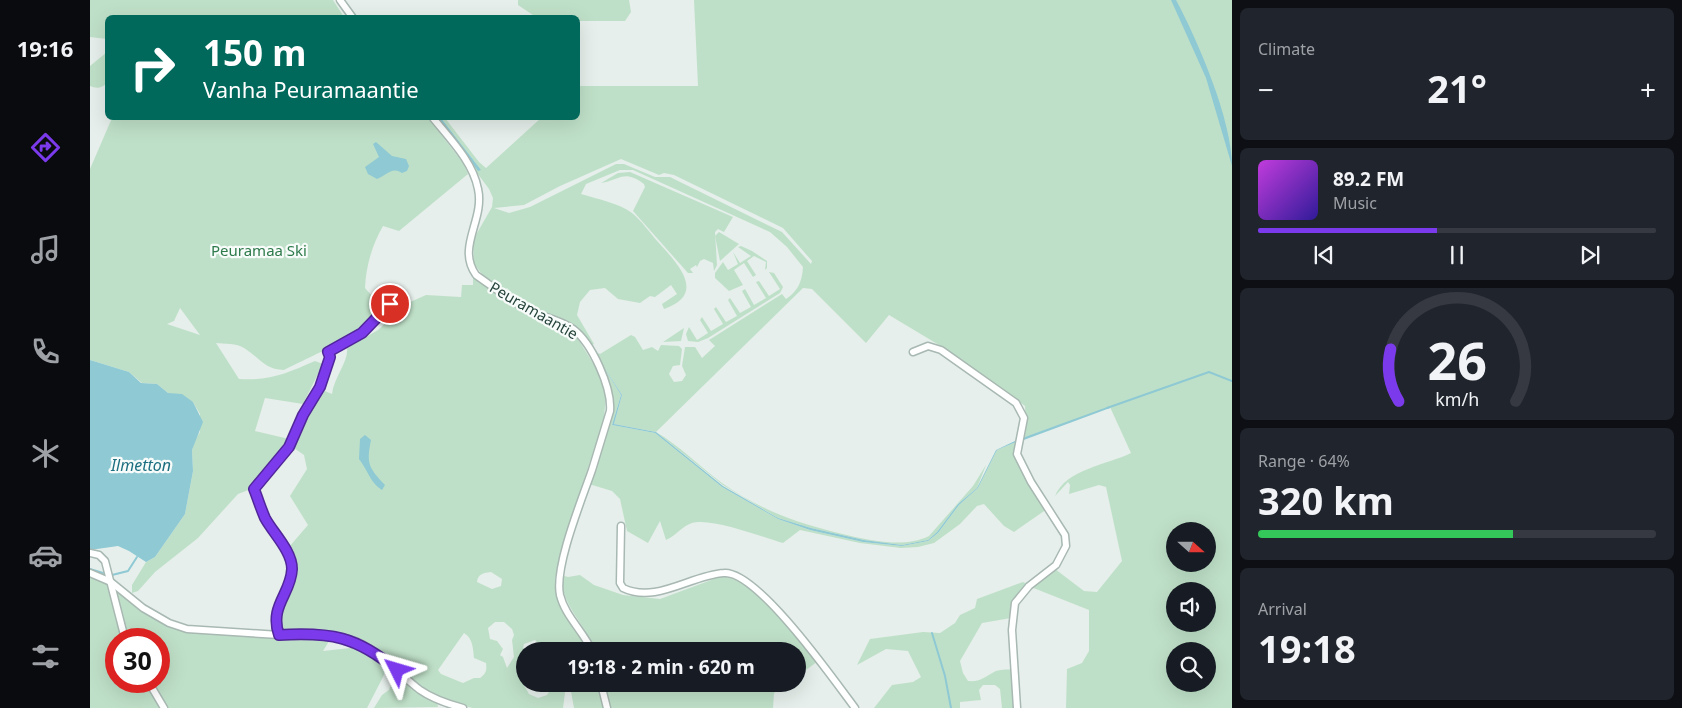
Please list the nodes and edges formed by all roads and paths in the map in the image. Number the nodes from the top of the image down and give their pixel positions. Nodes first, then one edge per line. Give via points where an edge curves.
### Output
1 (340, 0) edge
2 (352, 15) edge
3 (435, 120) edge
4 (390, 304) dead end
5 (913, 352) dead end
6 (621, 526) dead end
7 (90, 553) edge
8 (90, 573) edge
9 (111, 582) junction
10 (122, 628) edge
11 (279, 635) junction
12 (588, 642) edge
13 (603, 692) edge
14 (155, 693) edge
15 (164, 708) edge
16 (463, 708) edge
17 (607, 708) edge
18 (855, 708) edge
19 (1017, 708) edge

1 - 2 street
3 - 12 street, Peuramaantie via 460,152 478,190 478,211 468,248 472,269 526,309 574,330 584,340 610,393 610,411 558,582 566,610
4 - 11 street via 362,333 328,352 330,357 320,387 289,447 254,489 265,518 292,567 277,609 275,625
5 - 19 street via 928,346 941,350 1016,403 1024,418 1017,454 1025,473 1065,535 1066,546 1056,565 1015,603 1012,630
6 - 18 street via 620,583 623,588 652,592 719,573 738,575 800,635
7 - 9 street via 105,561
8 - 9 street
9 - 10 street
9 - 11 street via 143,608 187,629
11 - 16 street via 316,634 357,642 380,656 421,690
13 - 17 street
14 - 15 street

